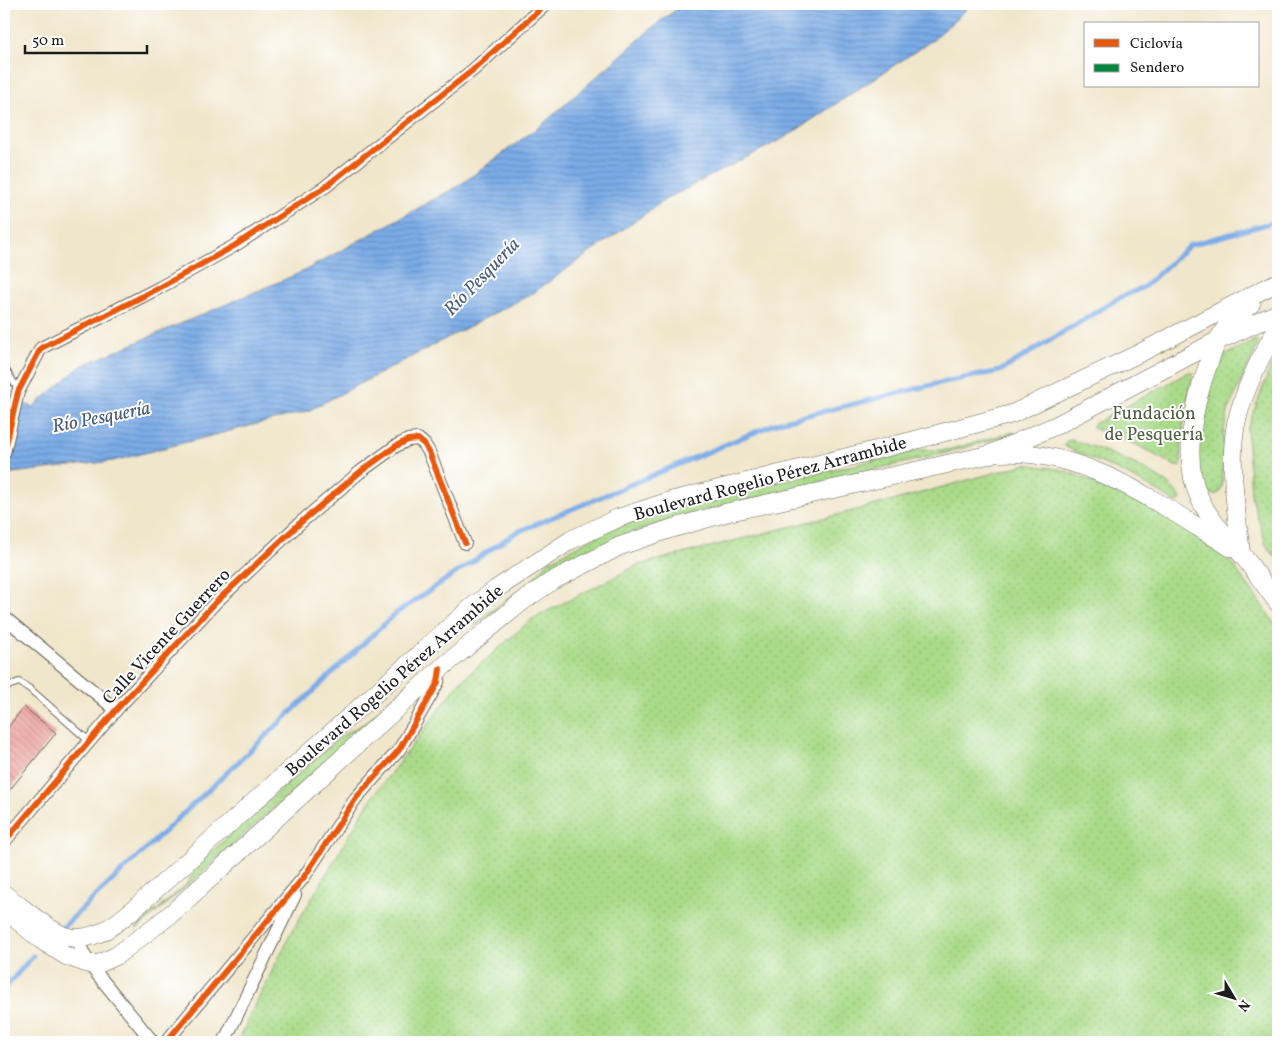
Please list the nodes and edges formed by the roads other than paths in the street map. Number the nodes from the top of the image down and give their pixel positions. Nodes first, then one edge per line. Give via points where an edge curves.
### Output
1 (546, 4) edge
2 (1278, 282) edge
3 (1278, 289) edge
4 (1278, 313) edge
5 (1278, 327) edge
6 (1217, 341) junction
7 (4, 367) edge
8 (18, 392) junction
9 (4, 453) edge
10 (988, 454) junction
11 (465, 544) dead end
12 (1241, 554) junction
13 (1278, 603) edge
14 (4, 616) edge
15 (424, 649) junction
16 (440, 669) junction
17 (4, 690) edge
18 (116, 710) junction
19 (89, 741) junction
20 (4, 842) edge
21 (304, 877) junction
22 (4, 894) edge
23 (4, 908) edge
24 (76, 938) junction
25 (89, 964) junction
26 (152, 1042) edge
27 (166, 1042) edge
28 (224, 1042) edge

1 - 8 street via 473,70 325,187 234,246 40,348
2 - 15 main road, Boulevard Rogelio Pérez Arrambide via 1012,414 678,499 618,518 571,540 505,583
3 - 6 main road via 1236,316
4 - 6 main road, Boulevard Rogelio Pérez Arrambide
5 - 12 main road via 1248,385 1236,425 1233,454
6 - 10 main road, Boulevard Rogelio Pérez Arrambide via 1057,425
6 - 12 main road via 1197,399 1192,433 1192,480 1211,518
7 - 8 lane
8 - 9 street
10 - 12 main road via 1041,455 1100,474 1150,499
10 - 16 main road, Boulevard Rogelio Pérez Arrambide via 729,512 620,546 552,581
11 - 18 street, Calle Vicente Guerrero via 429,452 422,441 408,440 360,472 300,523 215,603
12 - 13 main road
14 - 18 street
15 - 16 main road
15 - 24 main road, Boulevard Rogelio Pérez Arrambide via 134,909 103,931
16 - 21 street via 438,682 401,746 356,798
16 - 25 main road, Boulevard Rogelio Pérez Arrambide via 166,918 116,956 98,964
17 - 19 lane via 19,682
18 - 19 street, Calle Vicente Guerrero
19 - 20 street, Calle Vicente Guerrero
21 - 27 street
21 - 28 street
22 - 24 main road via 52,930
23 - 25 main road via 41,940 66,956
24 - 25 street
25 - 26 street

